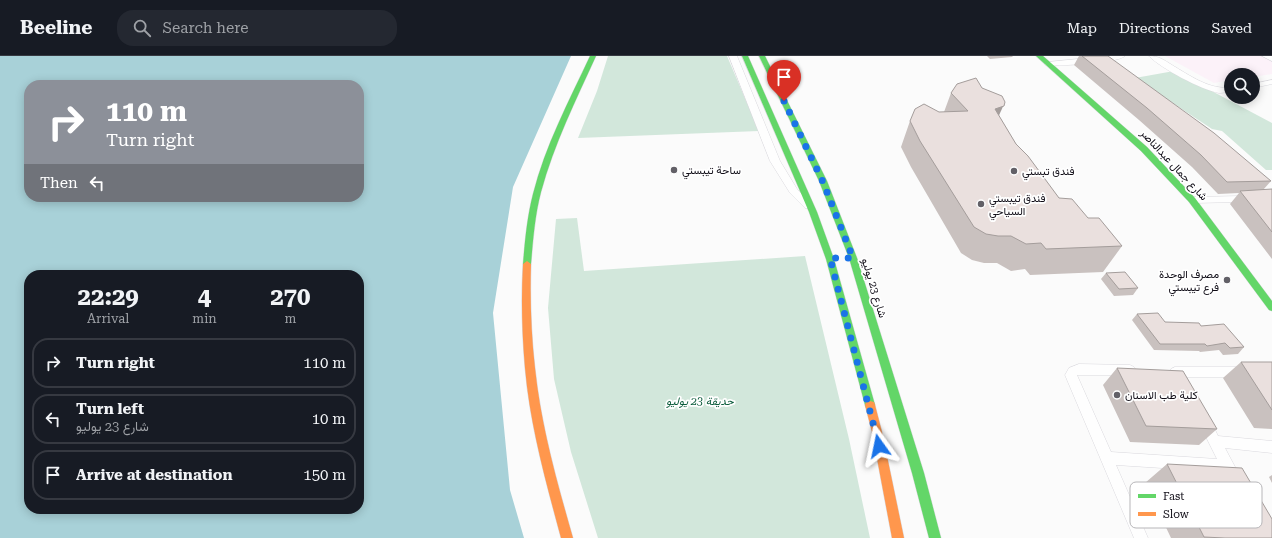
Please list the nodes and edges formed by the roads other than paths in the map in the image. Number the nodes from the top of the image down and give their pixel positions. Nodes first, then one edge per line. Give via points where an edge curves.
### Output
1 (593, 56) edge
2 (733, 56) edge
3 (745, 56) edge
4 (762, 56) edge
5 (1039, 56) edge
6 (1121, 56) edge
7 (1153, 56) edge
8 (1266, 56) edge
9 (1272, 59) edge
10 (1099, 60) junction
11 (1048, 64) junction
12 (1110, 68) edge
13 (1272, 82) edge
14 (1260, 85) edge
15 (1224, 90) edge
16 (1262, 186) edge
17 (1272, 196) edge
18 (1192, 200) junction
19 (813, 212) junction
20 (841, 258) junction
21 (1272, 308) edge
22 (1145, 371) edge
23 (1160, 371) edge
24 (1174, 372) junction
25 (1272, 372) edge
26 (1182, 385) edge
27 (1198, 412) edge
28 (1215, 440) junction
29 (1272, 447) edge
30 (1107, 458) junction
31 (1228, 466) junction
32 (1237, 482) edge
33 (1130, 512) edge
34 (1137, 528) edge
35 (567, 538) edge
36 (898, 538) edge
37 (935, 538) edge
38 (1141, 538) edge

1 - 35 main road via 543,174 530,234 524,300 528,372 537,425
2 - 19 street via 775,161 793,191
3 - 19 main road, شارع 23 يوليو
4 - 20 main road, شارع 23 يوليو via 823,182
5 - 11 main road, شارع جمال عبدالناصر
6 - 10 street
7 - 15 street via 1211,88
8 - 9 street
10 - 11 street
10 - 12 street
11 - 18 main road, شارع جمال عبدالناصر via 1144,149
13 - 14 street
16 - 17 street
17 - 18 street
18 - 21 main road, شارع جمال عبدالناصر
19 - 20 main road, شارع 23 يوليو
20 - 36 main road, شارع 23 يوليو
20 - 37 main road, شارع 23 يوليو via 918,473
22 - 30 street via 1079,369 1071,373
23 - 24 street
24 - 25 street
24 - 26 street
27 - 28 street
28 - 29 street
28 - 31 street
30 - 31 street
30 - 33 street
31 - 32 street
34 - 38 street

